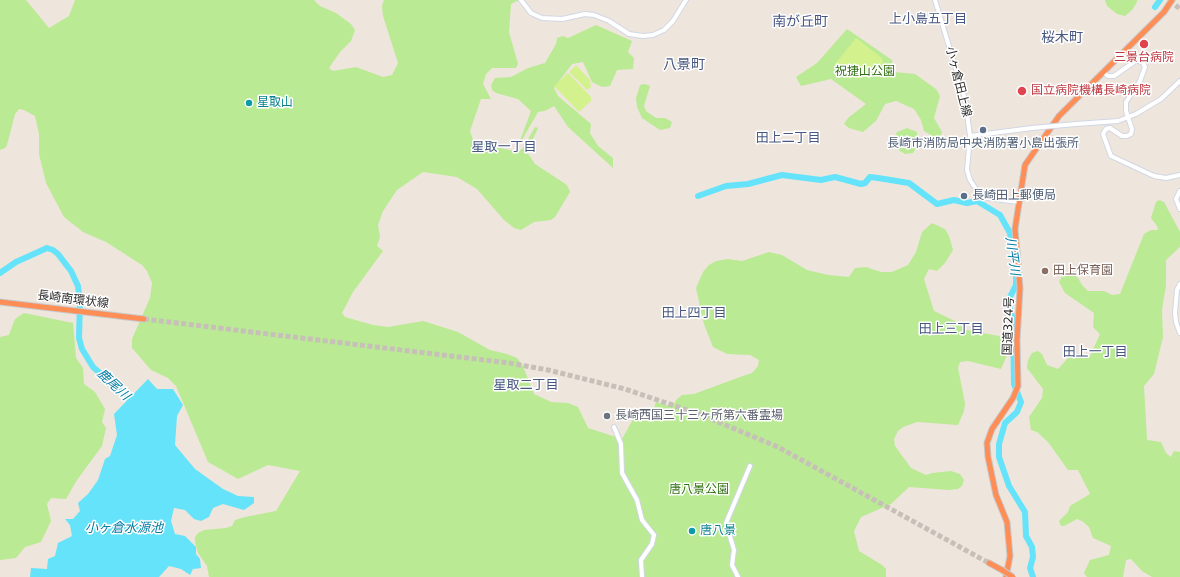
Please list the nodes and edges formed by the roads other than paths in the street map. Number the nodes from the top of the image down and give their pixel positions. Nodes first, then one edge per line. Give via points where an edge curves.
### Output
1 (520, 0) edge
2 (686, 0) edge
3 (935, 0) edge
4 (1172, 0) edge
5 (1103, 72) junction
6 (1180, 81) edge
7 (1128, 118) junction
8 (970, 136) junction
9 (1180, 175) edge
10 (1180, 191) edge
11 (1018, 202) junction
12 (1180, 209) edge
13 (1180, 284) edge
14 (0, 302) edge
15 (144, 319) tunnel mouth
16 (1180, 333) edge
17 (614, 428) dead end
18 (750, 466) dead end
19 (989, 563) tunnel mouth
20 (642, 577) edge
21 (738, 577) edge
22 (1006, 577) edge
23 (1013, 577) edge

1 - 2 street via 526,8 542,18 562,19 590,14 603,18 631,35 653,35 670,25
3 - 8 street, 小ヶ倉田上線 via 962,86
4 - 5 highway, 国道324号 via 1164,12
5 - 7 street via 1111,77 1137,60 1144,65 1140,81 1126,102
5 - 11 highway, 国道324号 via 1055,121 1027,160
6 - 7 street via 1148,108
7 - 8 street, bridge
7 - 9 street via 1132,130 1129,135 1122,136 1110,128 1104,132 1103,136 1111,156 1154,176 1166,178
8 - 11 street, 小ヶ倉田上線 via 967,170 972,184 988,198
10 - 12 street via 1176,202
11 - 22 highway, 国道324号 via 1015,235 1020,288 1018,386 987,443 996,495 1007,522 1010,556
13 - 16 street via 1175,313
14 - 15 highway, 長崎南環状線
17 - 20 street via 621,444 622,474 637,500 642,520 654,535 652,544 642,560
18 - 21 street via 726,523 734,550 732,565
19 - 23 highway, bridge

